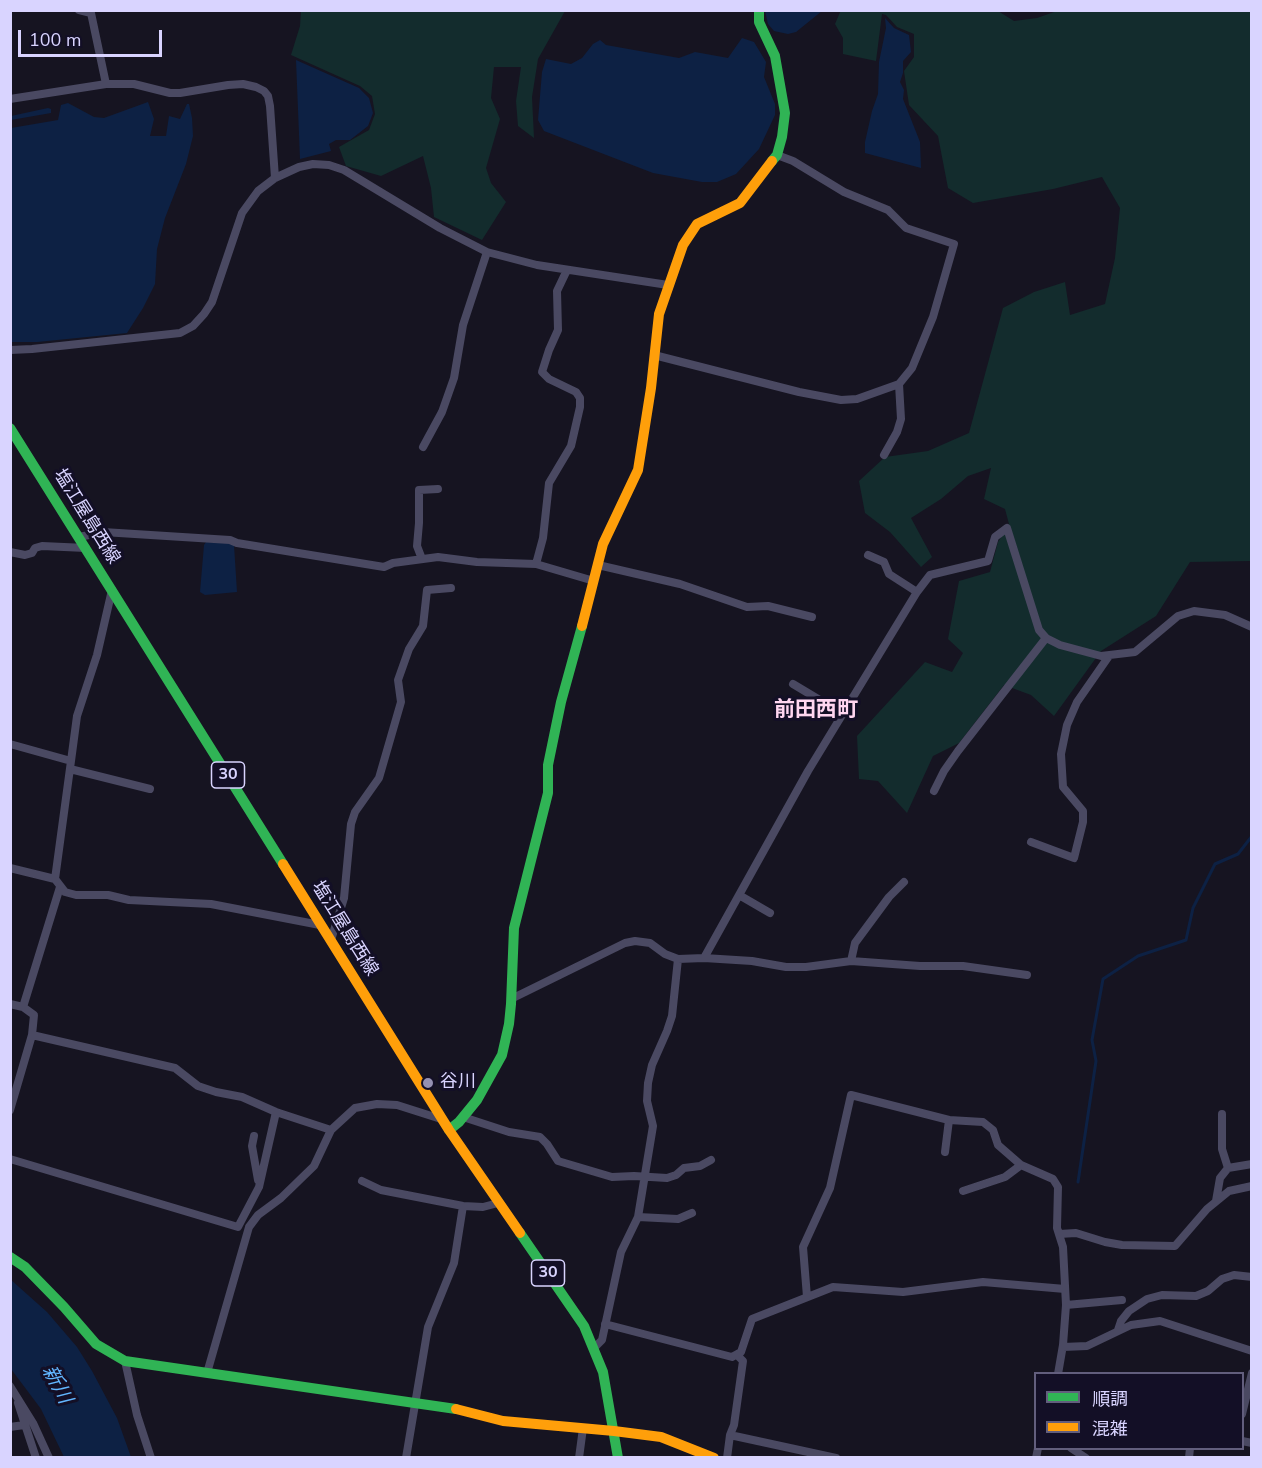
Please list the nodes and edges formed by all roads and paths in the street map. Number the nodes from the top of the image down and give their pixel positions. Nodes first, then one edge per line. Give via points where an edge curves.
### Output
1 (79, 10) edge
2 (759, 10) edge
3 (106, 84) junction
4 (10, 99) edge
5 (777, 155) junction
6 (275, 178) junction
7 (487, 252) junction
8 (567, 270) junction
9 (668, 285) junction
10 (10, 350) edge
11 (654, 355) junction
12 (899, 384) junction
13 (10, 428) edge
14 (423, 447) dead end
15 (884, 455) dead end
16 (438, 489) dead end
17 (79, 537) junction
18 (86, 548) junction
19 (10, 552) edge
20 (868, 555) dead end
21 (422, 559) junction
22 (536, 564) junction
23 (598, 566) junction
24 (594, 581) junction
25 (451, 588) dead end
26 (112, 589) junction
27 (917, 592) junction
28 (812, 617) dead end
29 (1251, 627) edge
30 (1046, 638) junction
31 (1109, 656) junction
32 (793, 684) dead end
33 (843, 714) junction
34 (10, 744) edge
35 (71, 765) junction
36 (150, 789) dead end
37 (934, 791) dead end
38 (1031, 842) dead end
39 (10, 868) edge
40 (55, 879) junction
41 (904, 882) dead end
42 (60, 888) junction
43 (739, 895) junction
44 (770, 913) dead end
45 (322, 926) junction
46 (331, 940) junction
47 (704, 958) junction
48 (678, 959) junction
49 (851, 961) junction
50 (1027, 975) dead end
51 (511, 999) junction
52 (10, 1004) edge
53 (23, 1007) junction
54 (32, 1035) junction
55 (10, 1110) edge
56 (276, 1112) junction
57 (1222, 1114) dead end
58 (461, 1119) junction
59 (949, 1120) junction
60 (445, 1124) junction
61 (331, 1130) junction
62 (254, 1136) dead end
63 (945, 1152) dead end
64 (10, 1159) edge
65 (711, 1160) dead end
66 (1251, 1164) edge
67 (1021, 1165) junction
68 (1226, 1171) junction
69 (645, 1176) junction
70 (362, 1181) dead end
71 (1251, 1186) edge
72 (259, 1187) junction
73 (963, 1191) dead end
74 (1216, 1201) junction
75 (498, 1203) junction
76 (463, 1206) junction
77 (692, 1213) dead end
78 (638, 1217) junction
79 (249, 1227) junction
80 (1059, 1234) junction
81 (10, 1257) edge
82 (1251, 1277) edge
83 (1065, 1288) junction
84 (806, 1292) junction
85 (1122, 1300) dead end
86 (1066, 1305) junction
87 (606, 1323) junction
88 (1118, 1330) junction
89 (1063, 1347) junction
90 (594, 1348) junction
91 (1251, 1351) edge
92 (737, 1355) junction
93 (126, 1360) junction
94 (1058, 1372) edge
95 (207, 1373) junction
96 (1251, 1373) edge
97 (13, 1388) edge
98 (416, 1402) junction
99 (1244, 1405) edge
100 (24, 1425) junction
101 (10, 1427) edge
102 (583, 1428) junction
103 (614, 1431) junction
104 (730, 1435) junction
105 (1073, 1450) edge
106 (36, 1458) edge
107 (49, 1458) edge
108 (151, 1458) edge
109 (406, 1458) edge
110 (579, 1458) edge
111 (618, 1458) edge
112 (714, 1458) edge
113 (727, 1458) edge
114 (836, 1458) edge
115 (1086, 1458) edge

1 - 3 street via 91,13
2 - 5 street via 759,22 775,56 785,113
3 - 4 street
3 - 6 street via 134,84 170,93 243,84 264,91 270,106
5 - 9 street via 740,203 697,224 683,245
5 - 12 street via 844,192 888,210 906,228 954,244 933,317 912,368
6 - 7 street via 314,164 344,170
6 - 10 street via 258,191 242,213 212,302 193,326 180,333
7 - 8 street
7 - 14 street via 463,325 454,378
8 - 9 street
8 - 22 street via 557,291 558,330 542,372 576,392 580,407 571,446 549,483
9 - 11 street via 659,314
11 - 12 street via 841,400 856,399
11 - 23 street via 638,470 603,544
12 - 15 street via 901,419
13 - 17 street, 塩江屋島西線 / 30
16 - 21 street via 419,490 417,546
17 - 18 street, 塩江屋島西線 / 30
17 - 21 street via 103,532 230,540 384,567
18 - 19 street via 42,546 24,555
18 - 26 street, 塩江屋島西線 / 30
20 - 27 street via 884,562 889,574
21 - 22 street
22 - 24 street
23 - 24 street
23 - 28 street via 680,584 747,606 768,606
24 - 51 street via 561,702 548,765 548,792 514,928
25 - 46 street via 427,590 423,626 398,680 400,702 379,778 351,824 344,898
26 - 35 street via 97,655 77,716
26 - 45 street, 塩江屋島西線 / 30
27 - 30 street via 930,575 988,561 995,537 1007,528 1039,630
27 - 33 street
29 - 31 street via 1225,615 1194,611 1178,616 1134,652
30 - 31 street via 1080,652
30 - 37 street via 958,751
31 - 38 street via 1077,702 1061,754 1063,787 1083,811 1074,858
32 - 33 street
33 - 43 street
34 - 35 street
35 - 36 street
35 - 40 street
39 - 40 street
40 - 42 street
41 - 49 street via 855,943
42 - 45 street via 76,895 211,904
42 - 53 street
43 - 44 street
43 - 47 street
45 - 46 street, 塩江屋島西線 / 30
46 - 60 street, 塩江屋島西線 / 30
47 - 48 street
47 - 49 street via 786,967
48 - 51 street via 650,943 626,943
48 - 69 street via 672,1016 648,1083 647,1101 653,1126
49 - 50 street via 963,966
51 - 58 street via 502,1055 488,1084
52 - 53 street
53 - 54 street via 34,1015
54 - 55 street
54 - 56 street via 175,1068 198,1086 242,1097
56 - 61 street
56 - 72 street
57 - 68 street
58 - 60 street
58 - 69 street via 540,1137 558,1161 591,1172 612,1177
59 - 63 street
59 - 67 street via 983,1122 993,1130 998,1145
59 - 84 street via 851,1095 830,1188 803,1246
60 - 61 street via 397,1105 377,1104 355,1108
60 - 75 street, 塩江屋島西線 / 30
61 - 79 street via 314,1166
62 - 72 street
64 - 72 street via 238,1227
65 - 69 street via 667,1178
66 - 68 street
67 - 73 street via 1005,1177
67 - 80 street via 1056,1183
68 - 74 street via 1220,1178
69 - 78 street
70 - 76 street via 381,1190
71 - 74 street via 1229,1191
72 - 79 street via 261,1196
74 - 80 street via 1175,1246 1122,1245 1076,1233
75 - 76 street
75 - 90 street, 塩江屋島西線 / 30 via 571,1305
76 - 98 street via 454,1263 428,1327
77 - 78 street via 678,1219
78 - 87 street via 621,1252
79 - 95 street
80 - 83 street
81 - 93 street via 64,1307 96,1344
82 - 88 street via 1234,1275 1222,1279 1196,1296 1162,1295 1148,1299 1129,1311
83 - 84 street via 983,1282 903,1292 832,1287
83 - 86 street
84 - 92 street via 752,1319
85 - 86 street
86 - 89 street
87 - 90 street via 602,1340
87 - 92 street via 732,1357
88 - 89 street via 1087,1346
88 - 91 street via 1143,1322 1160,1322
89 - 94 street
90 - 103 street, 塩江屋島西線 / 30 via 603,1372
92 - 104 street via 743,1361
93 - 95 street
93 - 108 street
95 - 98 street
96 - 99 street
97 - 100 street
97 - 107 street
98 - 102 street via 503,1421
98 - 109 street
100 - 101 street
100 - 106 street
102 - 103 street
102 - 110 street
103 - 111 street, 塩江屋島西線 / 30
103 - 112 street via 661,1437
104 - 113 street
104 - 114 street
105 - 115 street

